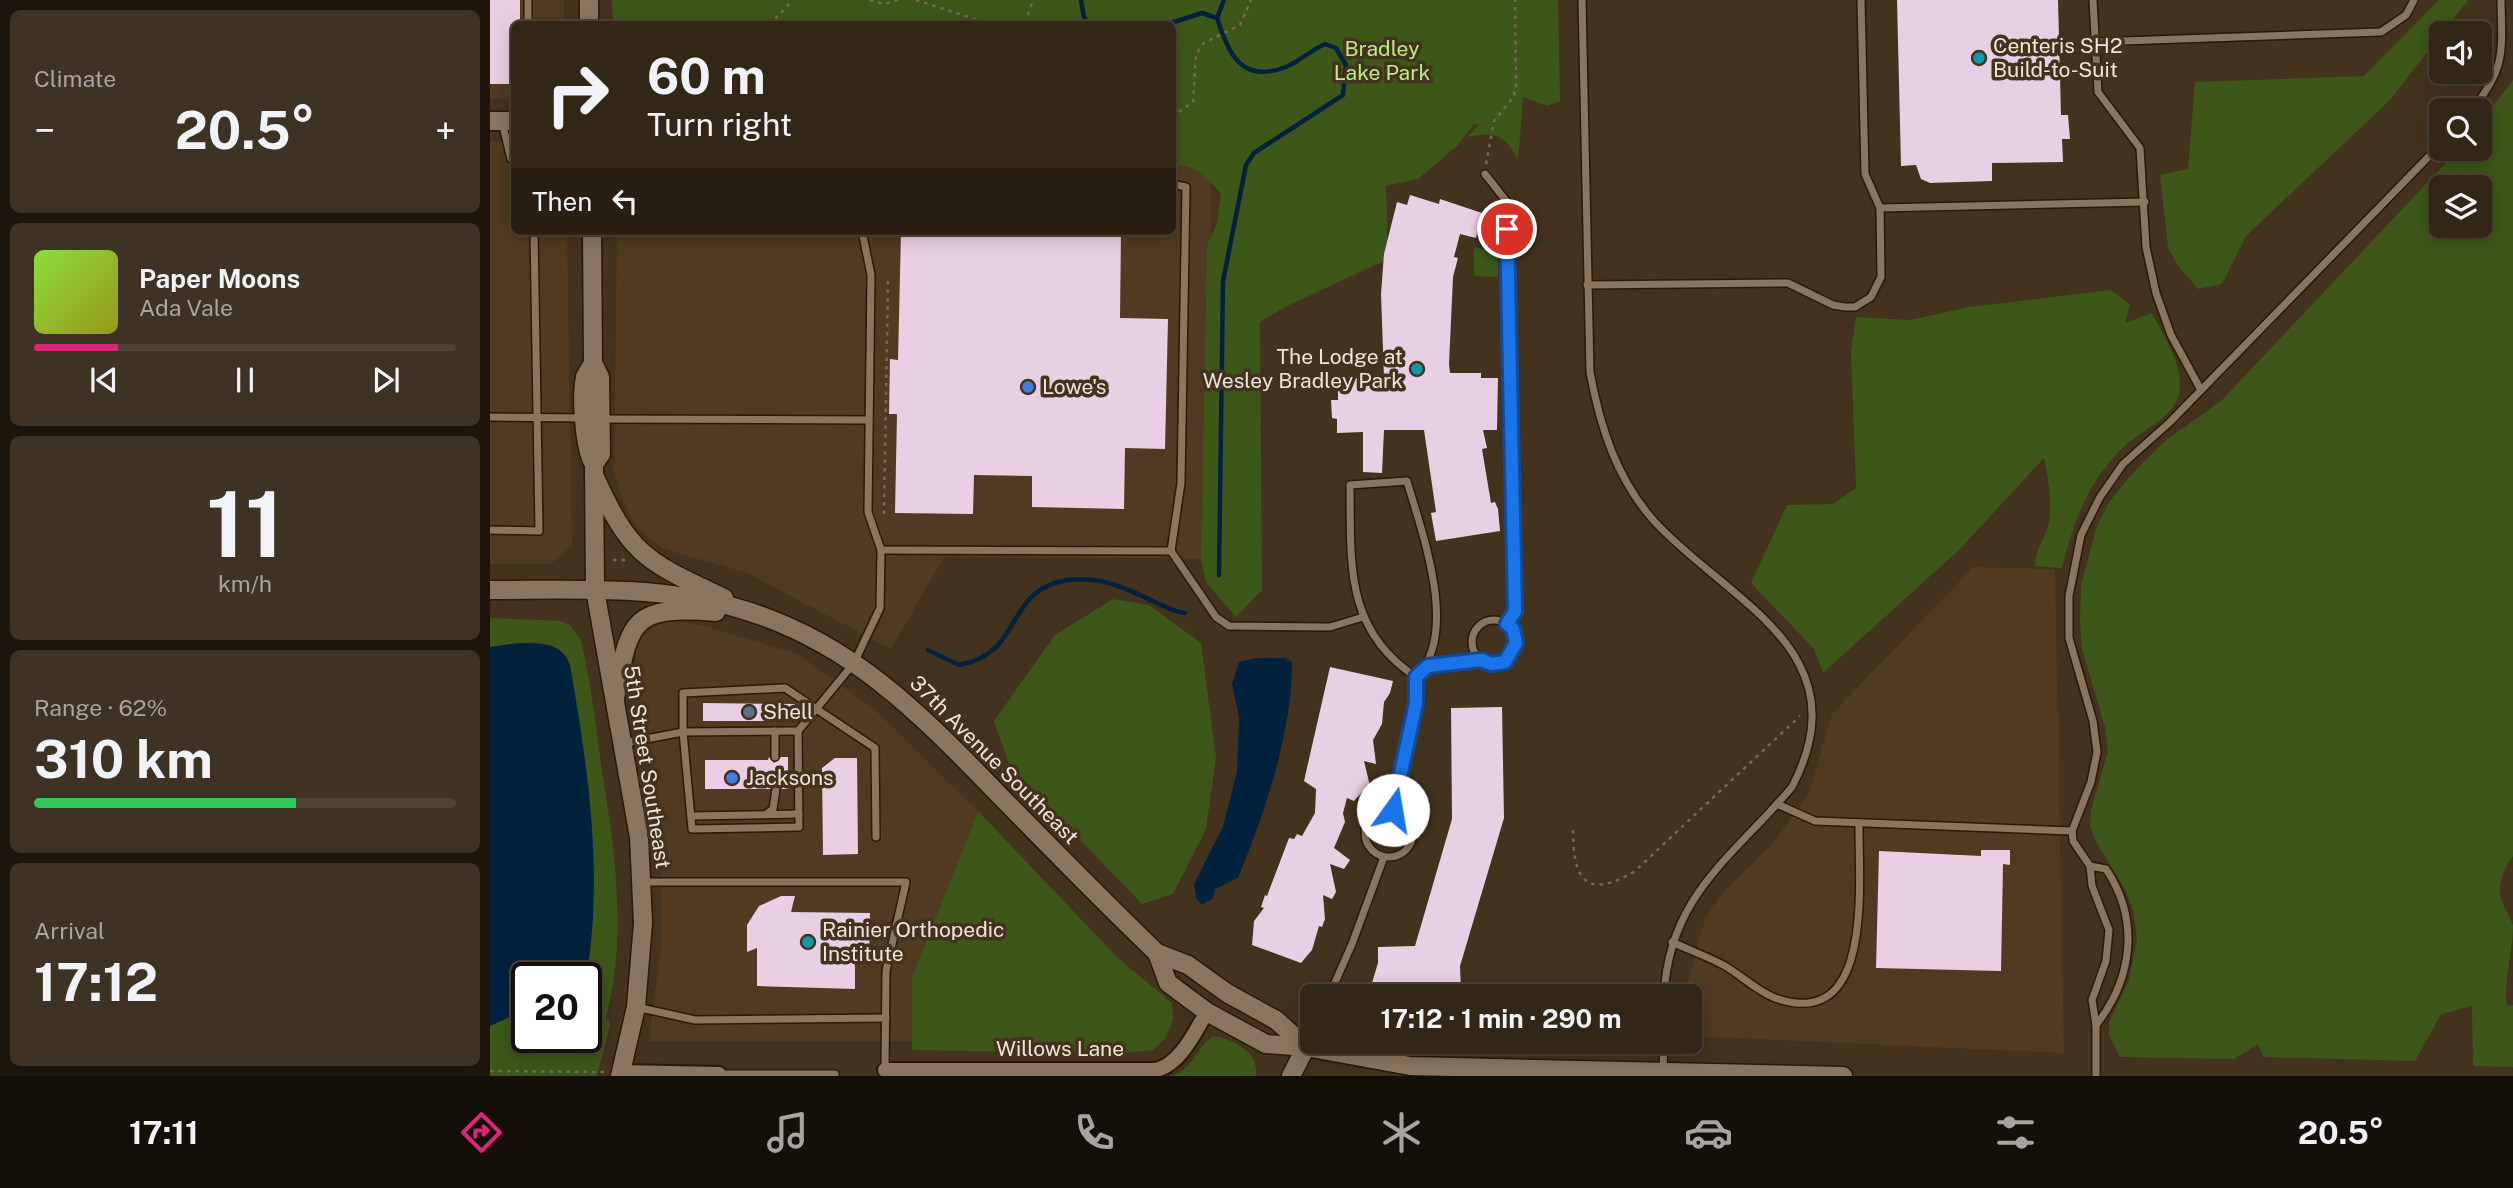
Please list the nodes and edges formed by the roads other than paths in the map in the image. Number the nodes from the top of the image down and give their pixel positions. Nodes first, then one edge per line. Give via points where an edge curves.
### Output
1 (528, 0) edge
2 (589, 0) edge
3 (1582, 0) edge
4 (1861, 0) edge
5 (2093, 0) edge
6 (2414, 0) edge
7 (2501, 0) edge
8 (528, 21) edge
9 (589, 21) edge
10 (2094, 42) junction
11 (2481, 98) edge
12 (502, 121) edge
13 (2429, 156) edge
14 (511, 159) edge
15 (1485, 174) road end
16 (1176, 185) edge
17 (2145, 202) junction
18 (1880, 208) junction
19 (534, 235) edge
20 (592, 235) edge
21 (863, 235) edge
22 (1587, 285) junction
23 (2202, 390) junction
24 (490, 417) edge
25 (538, 418) junction
26 (593, 418) junction
27 (869, 420) junction
28 (594, 470) junction
29 (490, 530) edge
30 (881, 550) junction
31 (1171, 551) junction
32 (490, 590) edge
33 (596, 590) junction
34 (762, 616) junction
35 (1363, 617) junction
36 (1507, 624) junction
37 (1481, 660) junction
38 (854, 663) junction
39 (1428, 666) junction
40 (1416, 677) junction
41 (615, 698) junction
42 (817, 707) junction
43 (775, 731) junction
44 (798, 731) junction
45 (683, 732) junction
46 (623, 744) junction
47 (775, 757) dead end
48 (776, 789) dead end
49 (1777, 804) junction
50 (1393, 810) junction
51 (799, 814) junction
52 (766, 815) junction
53 (691, 816) junction
54 (1860, 823) junction
55 (2072, 831) junction
56 (876, 838) dead end
57 (1384, 857) junction
58 (2090, 866) junction
59 (642, 882) junction
60 (1672, 942) junction
61 (1157, 953) junction
62 (1334, 984) edge
63 (1666, 984) edge
64 (636, 1007) junction
65 (1207, 1012) junction
66 (886, 1018) junction
67 (2096, 1025) junction
68 (1300, 1035) edge
69 (1300, 1041) edge
70 (1302, 1054) edge
71 (1363, 1054) edge
72 (1664, 1054) edge
73 (885, 1070) joint
74 (925, 1073) edge
75 (1013, 1073) edge
76 (1663, 1073) edge
77 (621, 1074) edge
78 (719, 1074) edge
79 (760, 1075) edge
80 (1757, 1075) edge
81 (835, 1076) edge
82 (1291, 1076) edge
83 (1822, 1076) edge
84 (1843, 1076) edge
85 (2096, 1076) edge

1 - 8 lane
2 - 9 main road
3 - 22 lane
4 - 18 lane via 1866,174
5 - 10 lane
6 - 10 lane via 2400,22 2381,32
7 - 11 lane via 2502,54 2493,83
10 - 17 lane via 2098,92 2140,148
12 - 14 lane
13 - 23 lane
15 - 36 lane via 1507,202 1515,611
16 - 31 lane via 1186,187 1181,483
17 - 18 lane
17 - 23 lane via 2146,247 2156,293 2171,334
18 - 22 lane via 1881,277 1871,297 1855,307 1833,305 1788,283
19 - 25 lane
20 - 26 main road, 5th Street Southeast via 593,363 600,377
21 - 27 lane via 871,275
22 - 49 lane via 1590,372 1601,424 1619,468 1656,522 1784,638 1800,663 1810,707 1805,758 1792,787
23 - 55 lane via 2111,478 2088,519 2076,553 2069,638 2095,729 2097,752
24 - 25 lane
25 - 26 lane
25 - 29 lane via 539,531
26 - 27 lane
26 - 28 main road, 5th Street Southeast via 601,454
27 - 30 lane via 868,512
28 - 33 main road, 5th Street Southeast
28 - 34 main road via 613,517 641,554
30 - 31 lane
30 - 38 lane via 880,608
31 - 35 lane via 1216,617 1229,626 1330,627
32 - 33 main road, 37th Avenue Southeast
33 - 34 main road, 37th Avenue Southeast via 668,594
33 - 41 main road, 5th Street Southeast
34 - 38 main road, 37th Avenue Southeast via 811,637
34 - 41 main road via 695,611 650,615 627,637
35 - 39 lane via 1353,580 1350,485 1407,481 1436,607 1436,638
35 - 40 lane via 1386,656
36 - 37 lane via 1516,636 1511,657 1498,664
36 - 37 lane via 1487,620 1475,628 1471,642
37 - 39 lane
38 - 42 lane
38 - 61 main road, 37th Avenue Southeast via 926,720
39 - 40 lane
40 - 50 lane via 1416,703
41 - 46 main road, 5th Street Southeast
42 - 44 lane
42 - 45 lane via 785,688 683,693
42 - 56 lane via 875,748
43 - 44 lane
43 - 45 lane
43 - 47 lane
44 - 51 lane
45 - 46 lane
45 - 53 lane
46 - 59 main road, 5th Street Southeast
48 - 52 lane via 773,809
49 - 54 lane via 1815,821
49 - 60 lane via 1704,883
50 - 57 lane via 1406,817 1412,838 1399,855
50 - 57 lane via 1377,812 1366,825 1370,848
51 - 52 lane
51 - 53 lane via 799,827 692,830
52 - 53 lane
54 - 55 lane
54 - 60 lane via 1855,945 1848,973 1828,996 1798,1002 1774,998 1726,966
55 - 58 lane via 2073,841
57 - 62 lane
58 - 67 lane via 2092,886 2109,930 2106,961 2092,1000
58 - 67 lane via 2106,869 2116,885 2129,935 2122,981
59 - 64 main road, 5th Street Southeast
59 - 66 lane via 906,882 886,971
60 - 63 lane
61 - 65 main road, 37th Avenue Southeast via 1168,983
61 - 68 main road, 37th Avenue Southeast via 1188,965
64 - 66 lane via 695,1020
64 - 77 main road, 5th Street Southeast
65 - 69 main road, 37th Avenue Southeast via 1266,1044
65 - 75 street, Willows Lane via 1179,1055 1164,1068
66 - 73 lane
67 - 85 lane
70 - 82 main road
71 - 76 main road, 37th Avenue Southeast via 1410,1066
72 - 76 lane
73 - 74 street, Willows Lane
74 - 75 street, Willows Lane
76 - 80 main road, 37th Avenue Southeast
77 - 78 street
78 - 79 lane
79 - 81 lane
80 - 83 main road, 37th Avenue Southeast
83 - 84 main road, 37th Avenue Southeast

